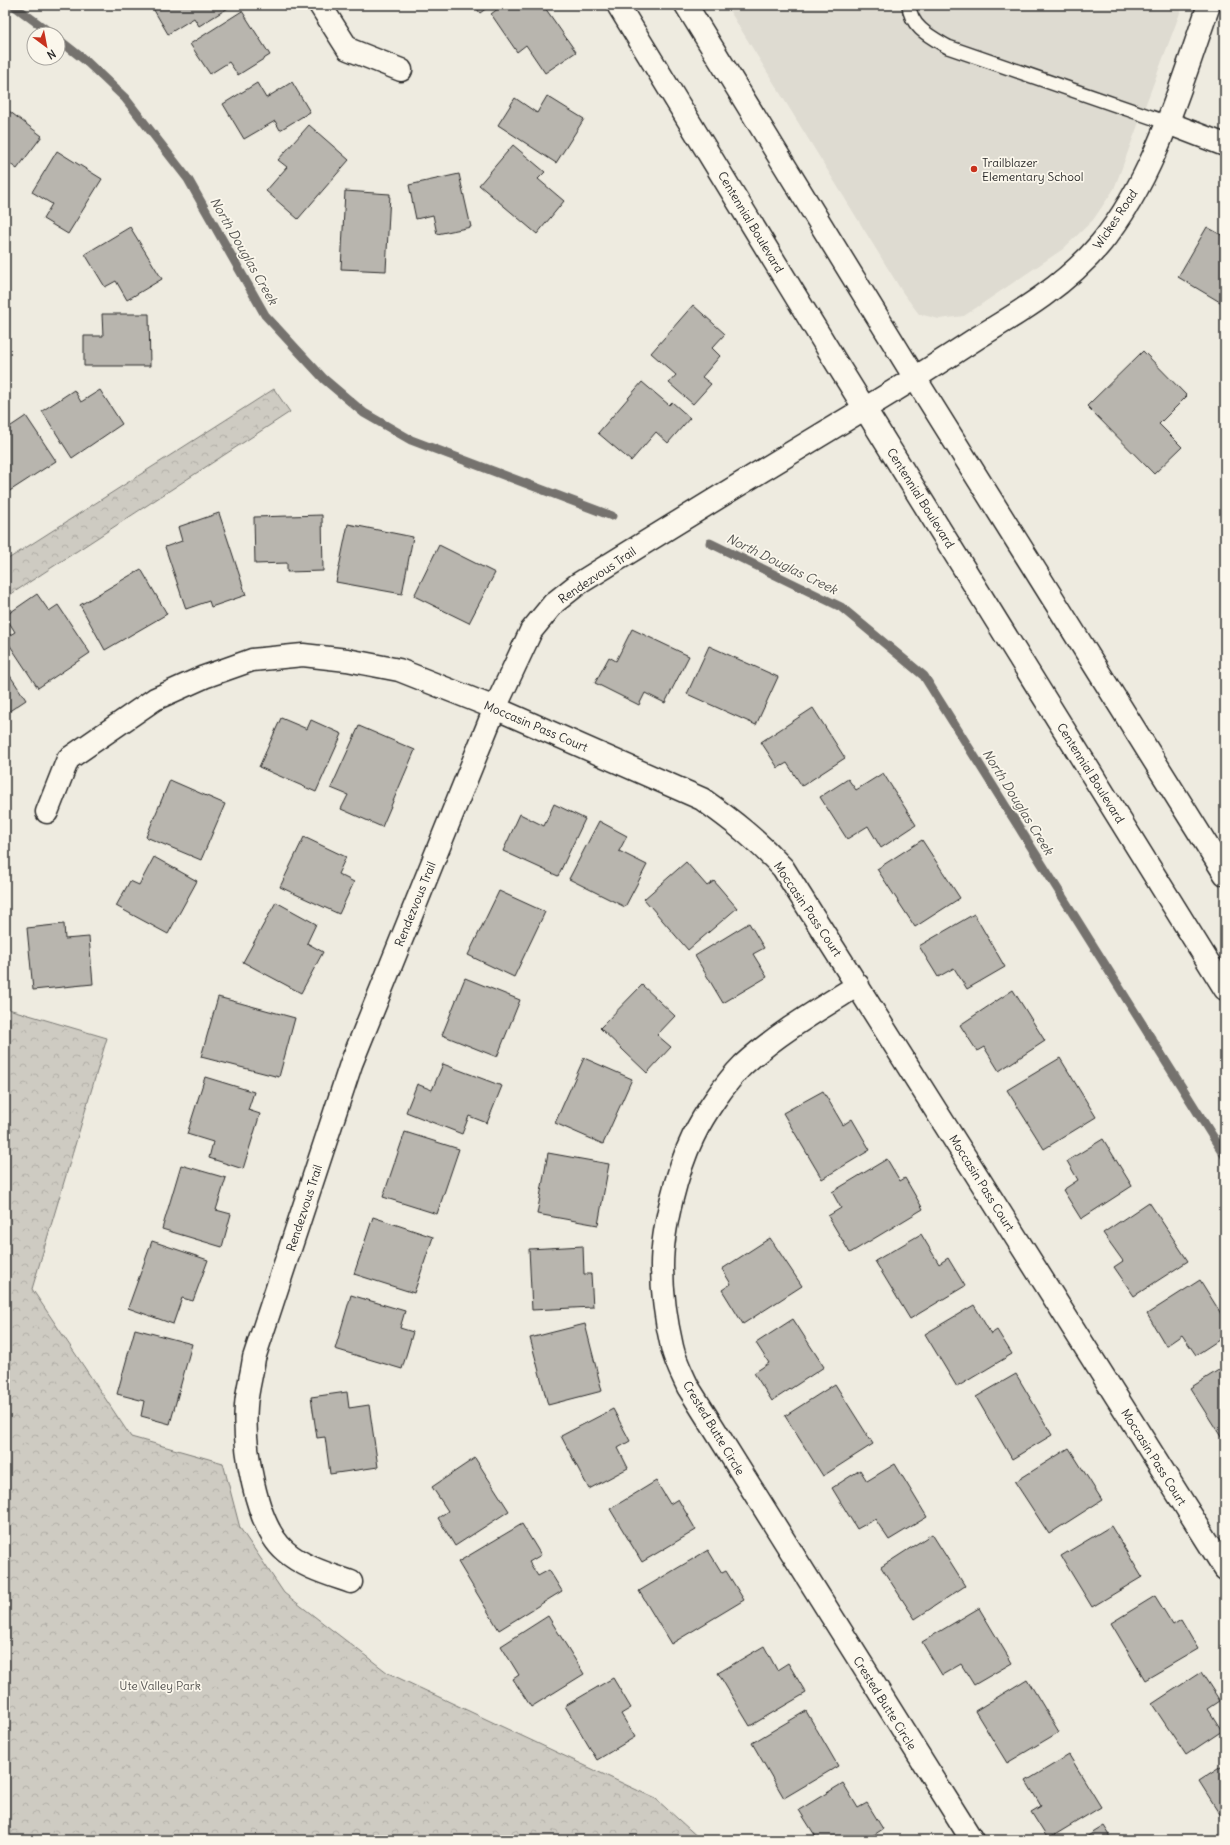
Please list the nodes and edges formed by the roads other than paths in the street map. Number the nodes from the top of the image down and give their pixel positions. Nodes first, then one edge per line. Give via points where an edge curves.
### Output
1 (320, 5) edge
2 (618, 5) edge
3 (686, 5) edge
4 (909, 5) edge
5 (1209, 5) edge
6 (401, 70) dead end
7 (1168, 123) junction
8 (1225, 145) edge
9 (915, 378) junction
10 (865, 408) junction
11 (494, 708) junction
12 (47, 812) dead end
13 (1225, 874) edge
14 (858, 985) junction
15 (1225, 989) edge
16 (1225, 1569) edge
17 (351, 1582) dead end
18 (972, 1840) edge

1 - 6 street via 348,49
2 - 10 street, Centennial Boulevard
3 - 9 street
4 - 7 lane via 910,13 923,32 948,46
5 - 7 street, Wickes Road
7 - 8 street
7 - 9 street, Wickes Road via 1147,170 1122,213 1102,242 1079,268 1030,306
9 - 10 street, Rendezvous Trail
9 - 13 street
10 - 11 street, Rendezvous Trail via 578,584 560,599 532,631
10 - 15 street, Centennial Boulevard
11 - 12 street, Moccasin Pass Court via 400,670 303,655 252,660 204,677 155,699 68,759
11 - 14 street, Moccasin Pass Court via 702,799 728,817 758,841 783,868
11 - 17 street, Rendezvous Trail via 351,1064 254,1358 246,1407 248,1457 256,1499 274,1539 285,1551 311,1568
14 - 16 street, Moccasin Pass Court
14 - 18 street, Crested Butte Circle via 778,1036 742,1066 717,1098 693,1137 679,1174 668,1220 662,1265 665,1307 672,1349 688,1387

